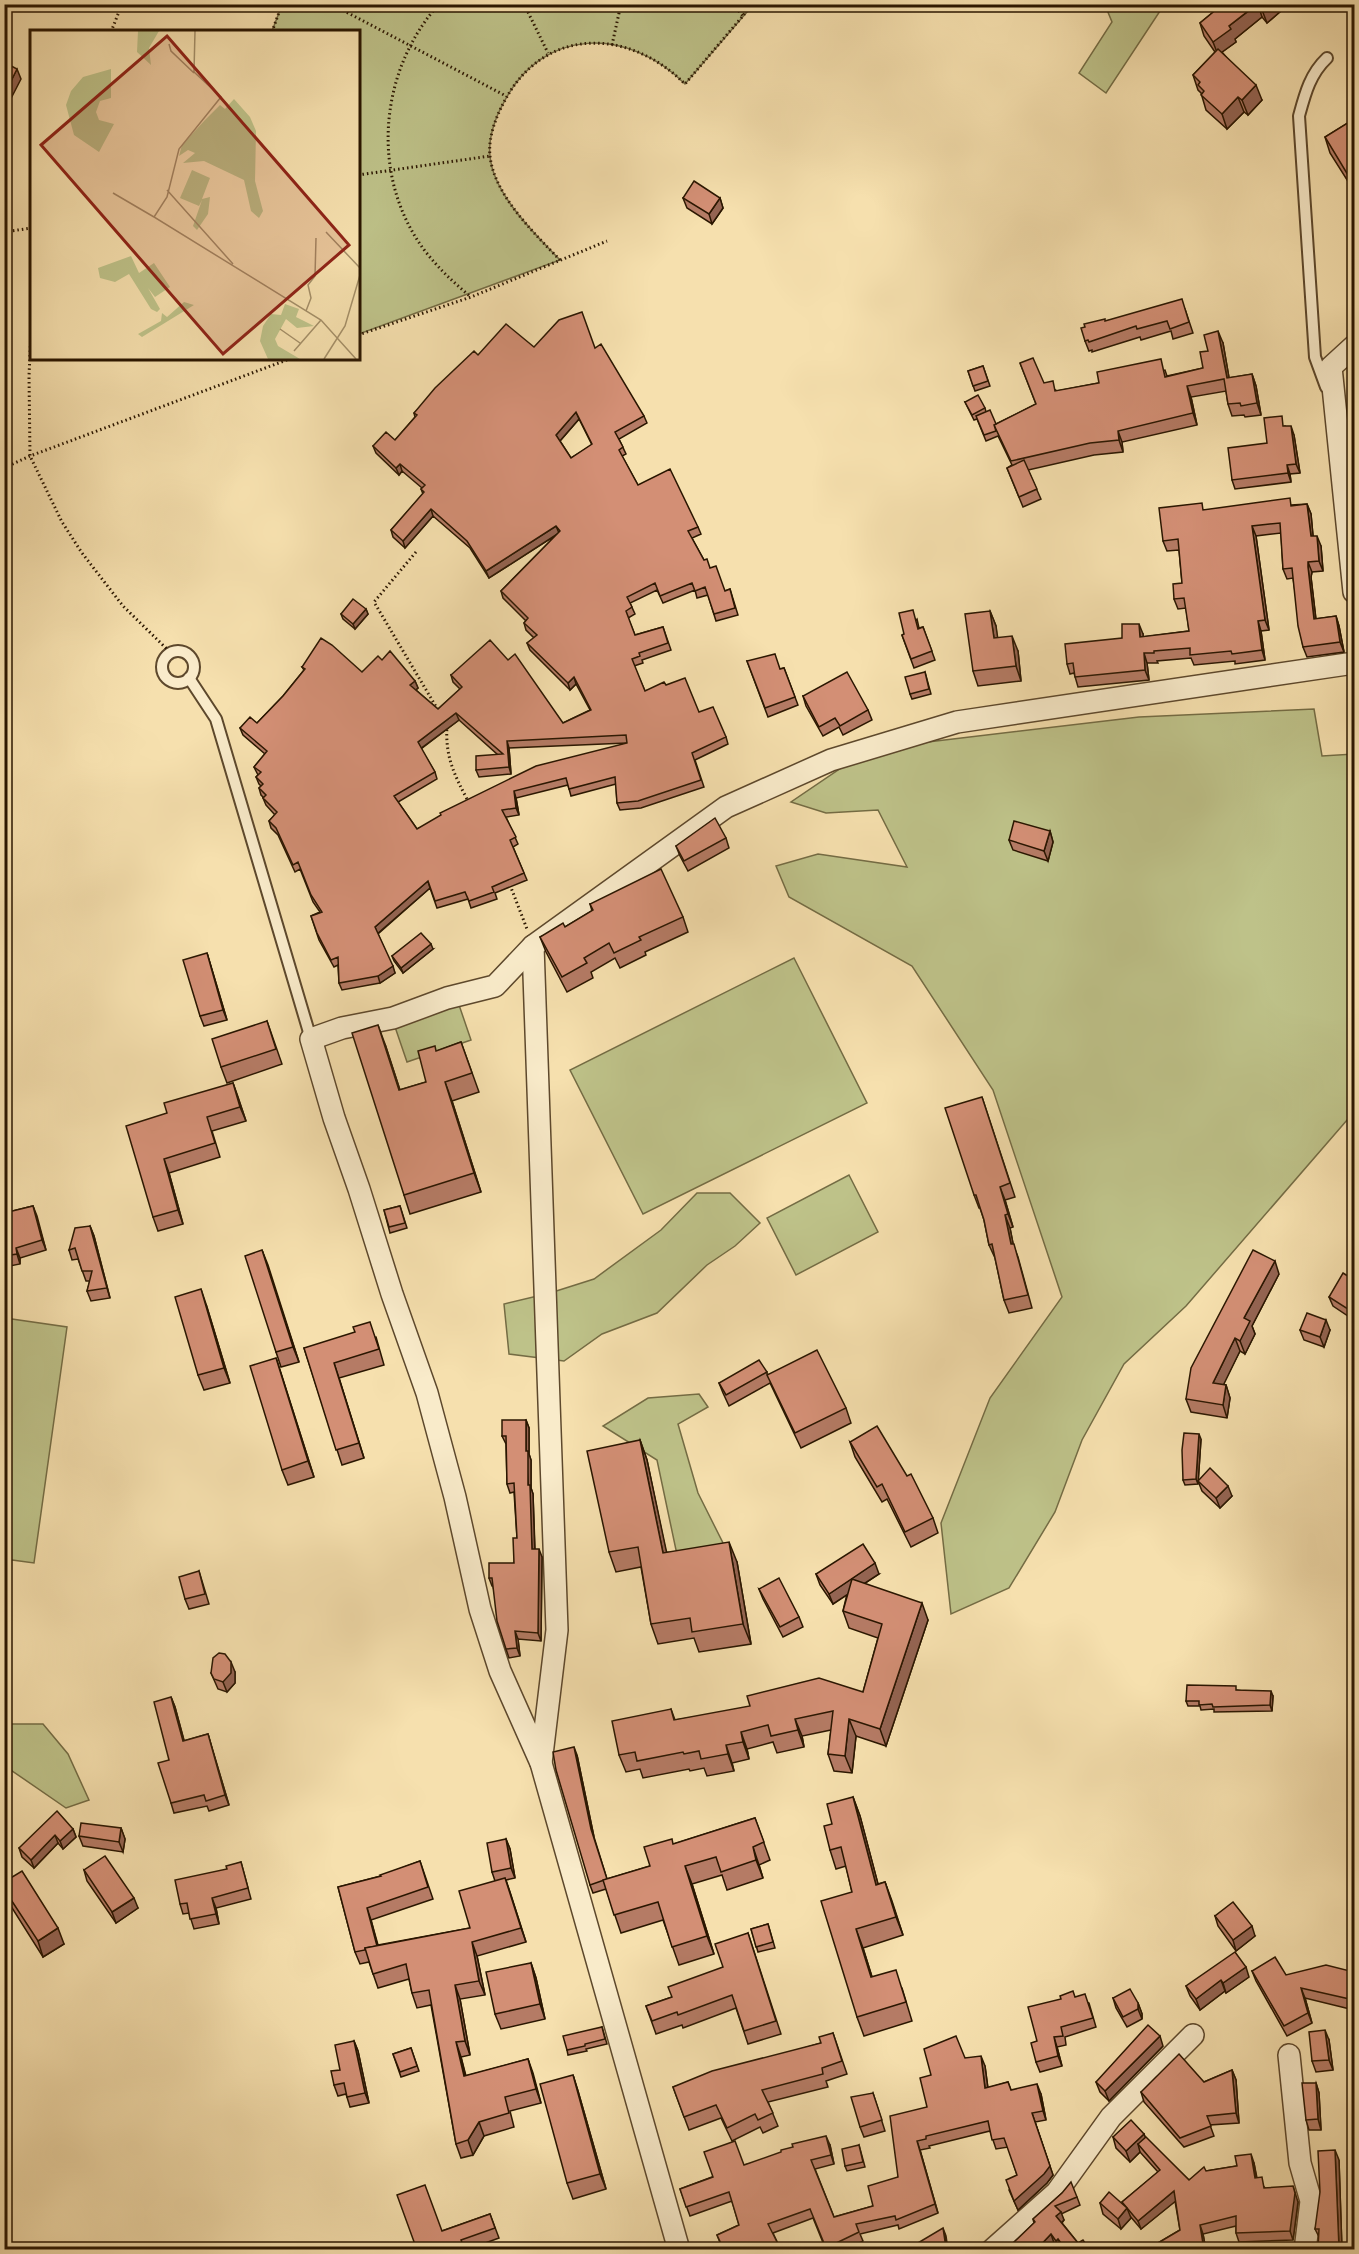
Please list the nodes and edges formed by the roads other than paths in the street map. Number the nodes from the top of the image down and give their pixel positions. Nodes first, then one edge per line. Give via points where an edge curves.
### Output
1 (1327, 58) dead end
2 (1354, 346) edge
3 (1337, 418) junction
4 (1354, 592) edge
5 (1354, 663) edge
6 (189, 678) junction
7 (534, 946) junction
8 (311, 1039) junction
9 (541, 1763) junction
10 (1193, 2036) dead end
11 (1289, 2055) dead end
12 (679, 2250) edge
13 (992, 2250) edge
14 (1305, 2250) edge

1 - 3 lane via 1307,86 1299,116 1316,357
2 - 3 street via 1332,367
3 - 4 street
5 - 7 street via 957,723 831,760 726,807
6 - 6 lane via 178,683 163,674 163,662 171,653 183,652 188,656 193,666
6 - 8 lane via 216,718
7 - 8 street via 495,986
7 - 9 street via 557,1630
8 - 9 street via 392,1294 428,1393 480,1609 500,1671
9 - 12 street
10 - 13 street via 1110,2116 1057,2192
11 - 14 street via 1300,2163 1311,2202

